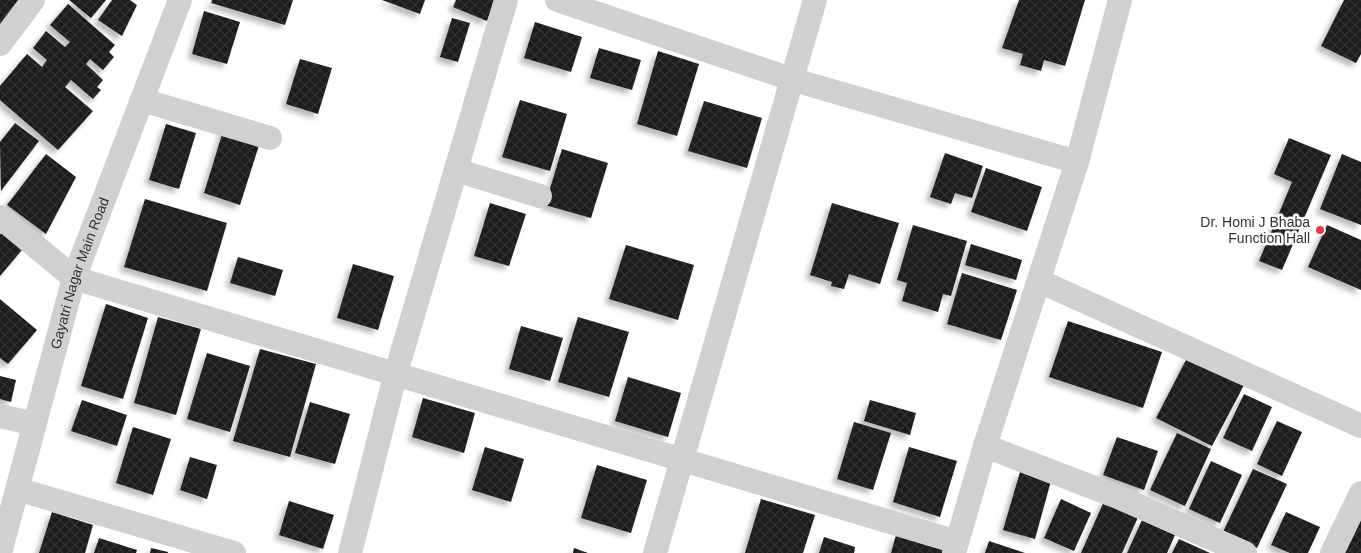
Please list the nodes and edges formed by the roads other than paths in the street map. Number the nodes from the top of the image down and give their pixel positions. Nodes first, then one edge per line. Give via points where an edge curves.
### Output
1 (34, 0) edge
2 (180, 0) edge
3 (506, 0) edge
4 (557, 0) edge
5 (815, 0) edge
6 (1120, 0) edge
7 (0, 44) edge
8 (794, 80) junction
9 (142, 100) junction
10 (270, 138) dead end
11 (1077, 162) junction
12 (456, 170) junction
13 (540, 196) dead end
14 (0, 217) edge
15 (74, 278) junction
16 (1039, 281) junction
17 (395, 376) junction
18 (0, 416) edge
19 (35, 424) junction
20 (1361, 426) edge
21 (985, 446) junction
22 (682, 461) junction
23 (17, 489) junction
24 (1361, 493) edge
25 (955, 548) edge
26 (0, 553) edge
27 (234, 553) edge
28 (350, 553) edge
29 (655, 553) edge
30 (1245, 553) edge
31 (1332, 553) edge

1 - 7 street
2 - 9 street, Gayatri Nagar Main Road
3 - 12 street
4 - 8 street
5 - 8 street
6 - 11 street
8 - 11 street
8 - 22 street
9 - 10 street
9 - 15 street, Gayatri Nagar Main Road
11 - 16 street
12 - 13 street
12 - 17 street
14 - 15 street
15 - 17 street
15 - 19 street, Gayatri Nagar Main Road
16 - 20 street
16 - 21 street
17 - 22 street
17 - 28 street
18 - 19 street
19 - 23 street, Gayatri Nagar Main Road
21 - 25 street
21 - 30 street via 1118,497
22 - 25 street
22 - 29 street
23 - 26 street, Gayatri Nagar Main Road
23 - 27 street
24 - 31 street

